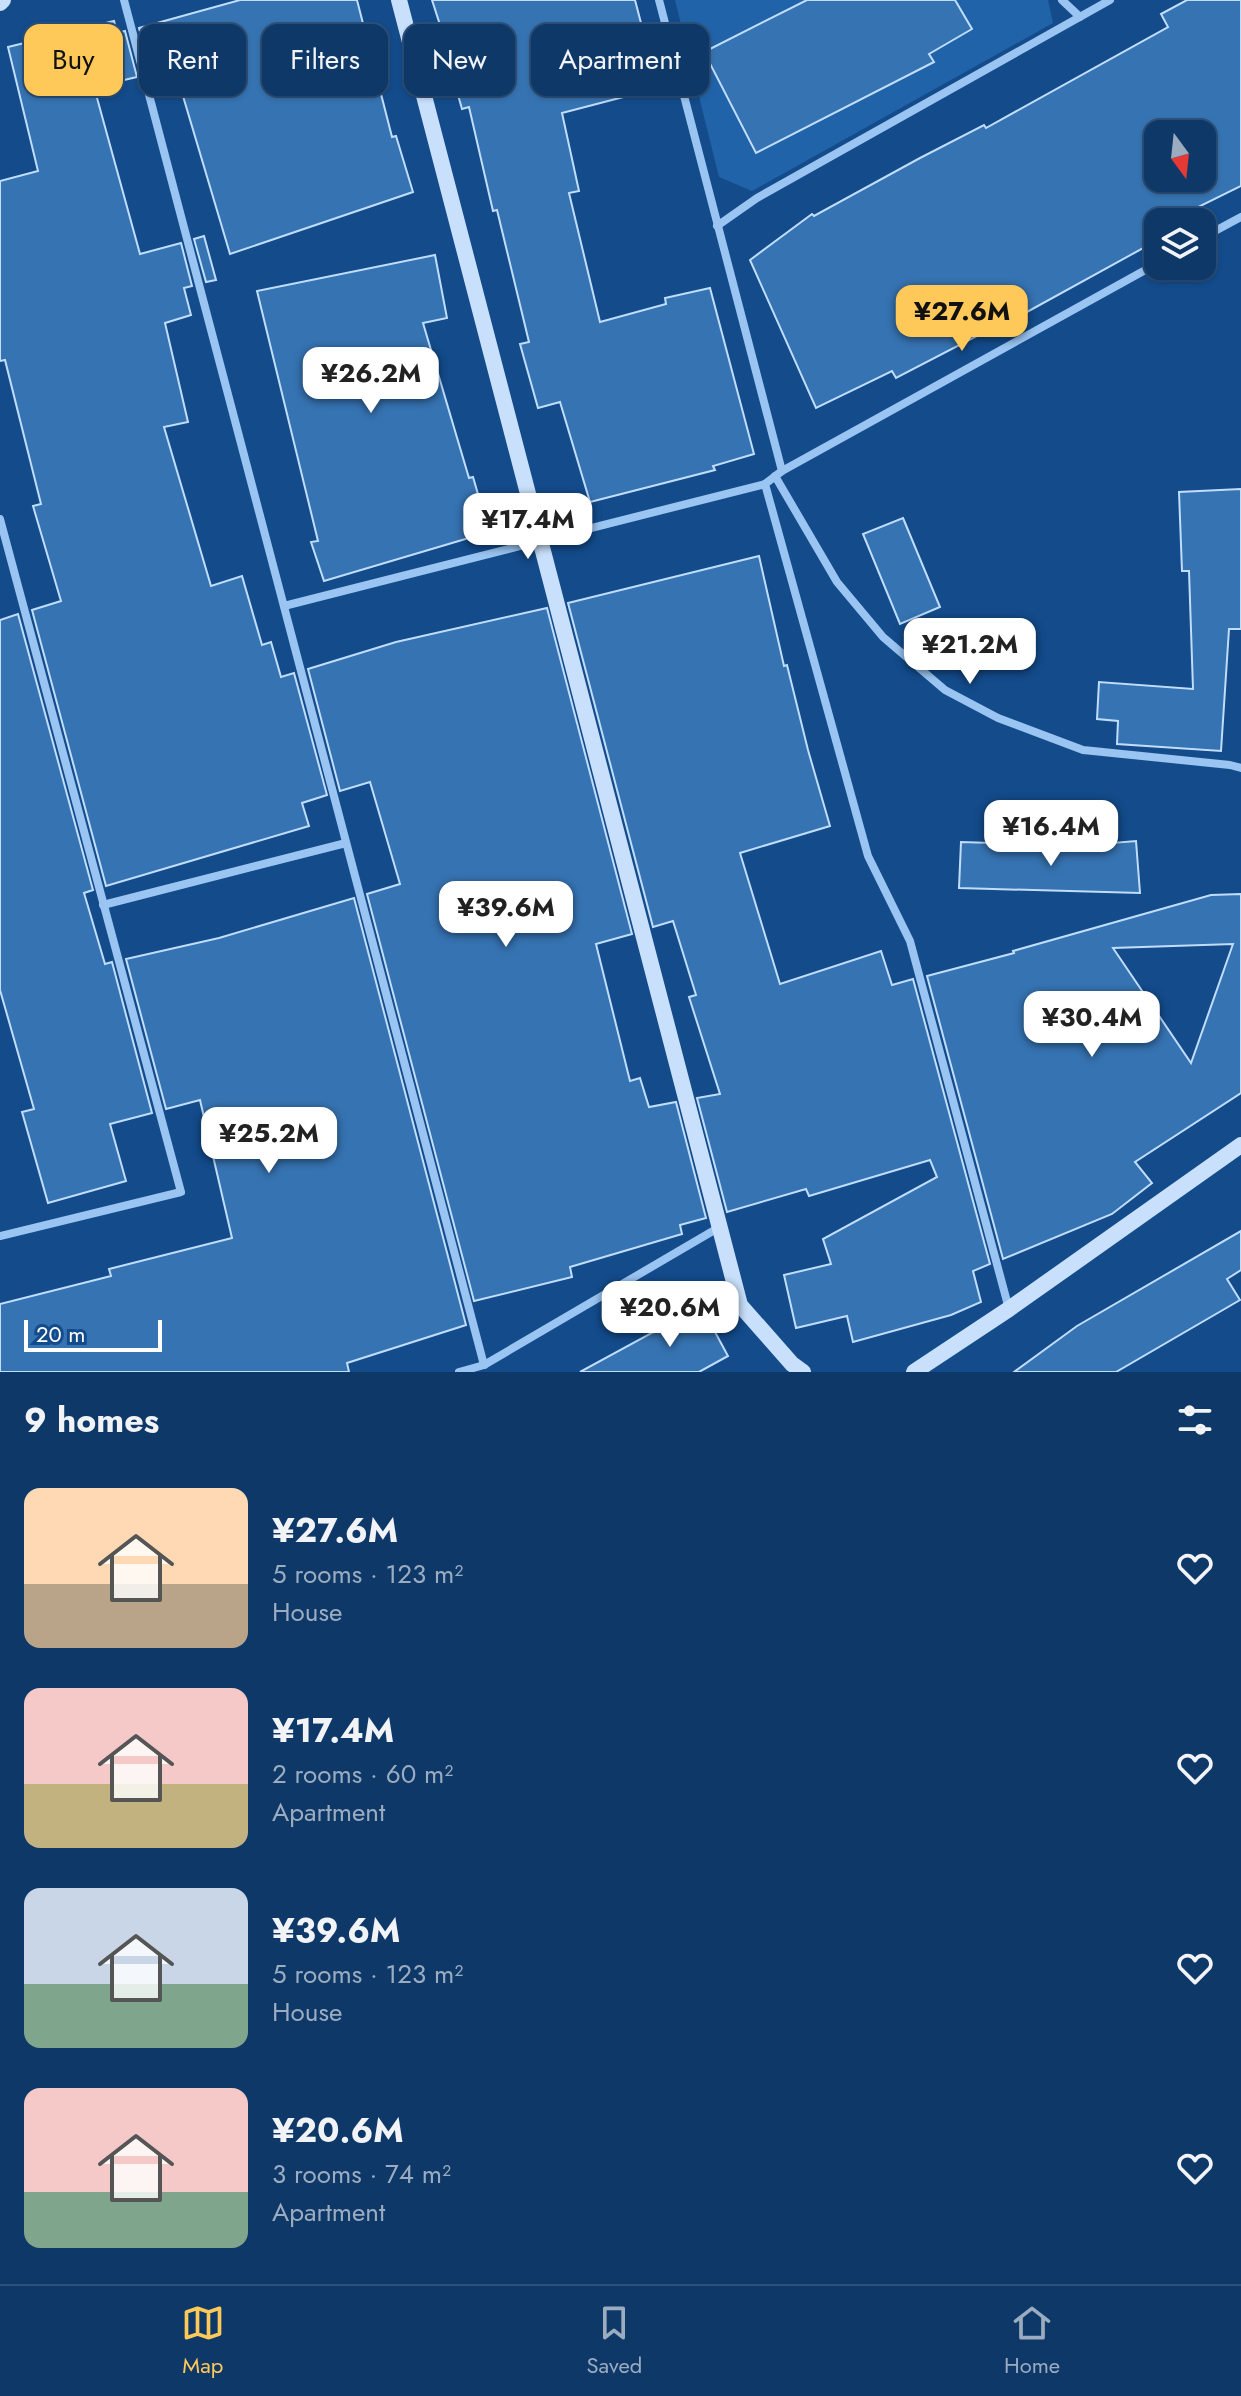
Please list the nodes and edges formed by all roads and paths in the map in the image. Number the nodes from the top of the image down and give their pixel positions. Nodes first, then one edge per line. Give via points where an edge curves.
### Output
1 (124, 0) edge
2 (399, 0) edge
3 (659, 0) edge
4 (1062, 0) edge
5 (1110, 0) edge
6 (1080, 17) junction
7 (1241, 217) edge
8 (717, 226) junction
9 (1216, 230) edge
10 (1144, 271) edge
11 (778, 474) junction
12 (765, 484) junction
13 (0, 519) edge
14 (539, 542) junction
15 (284, 606) junction
16 (1241, 768) edge
17 (346, 843) junction
18 (103, 905) junction
19 (1241, 1145) edge
20 (718, 1228) junction
21 (0, 1236) edge
22 (1009, 1309) junction
23 (484, 1365) junction
24 (459, 1372) edge
25 (803, 1372) edge
26 (914, 1372) edge

1 - 15 street
2 - 14 street
3 - 8 street
4 - 6 street
5 - 6 street
6 - 8 street via 757,198
7 - 9 street
8 - 11 street
10 - 11 street
11 - 12 street
11 - 16 street via 837,582 883,637 945,690 998,718 1083,750
12 - 14 street
12 - 22 street via 868,856 910,941
13 - 18 street
14 - 15 street
14 - 20 street
15 - 17 street
17 - 18 street
17 - 23 street
18 - 21 street via 181,1192
19 - 22 street
20 - 23 street
20 - 25 street via 740,1305
22 - 26 street
23 - 24 street

